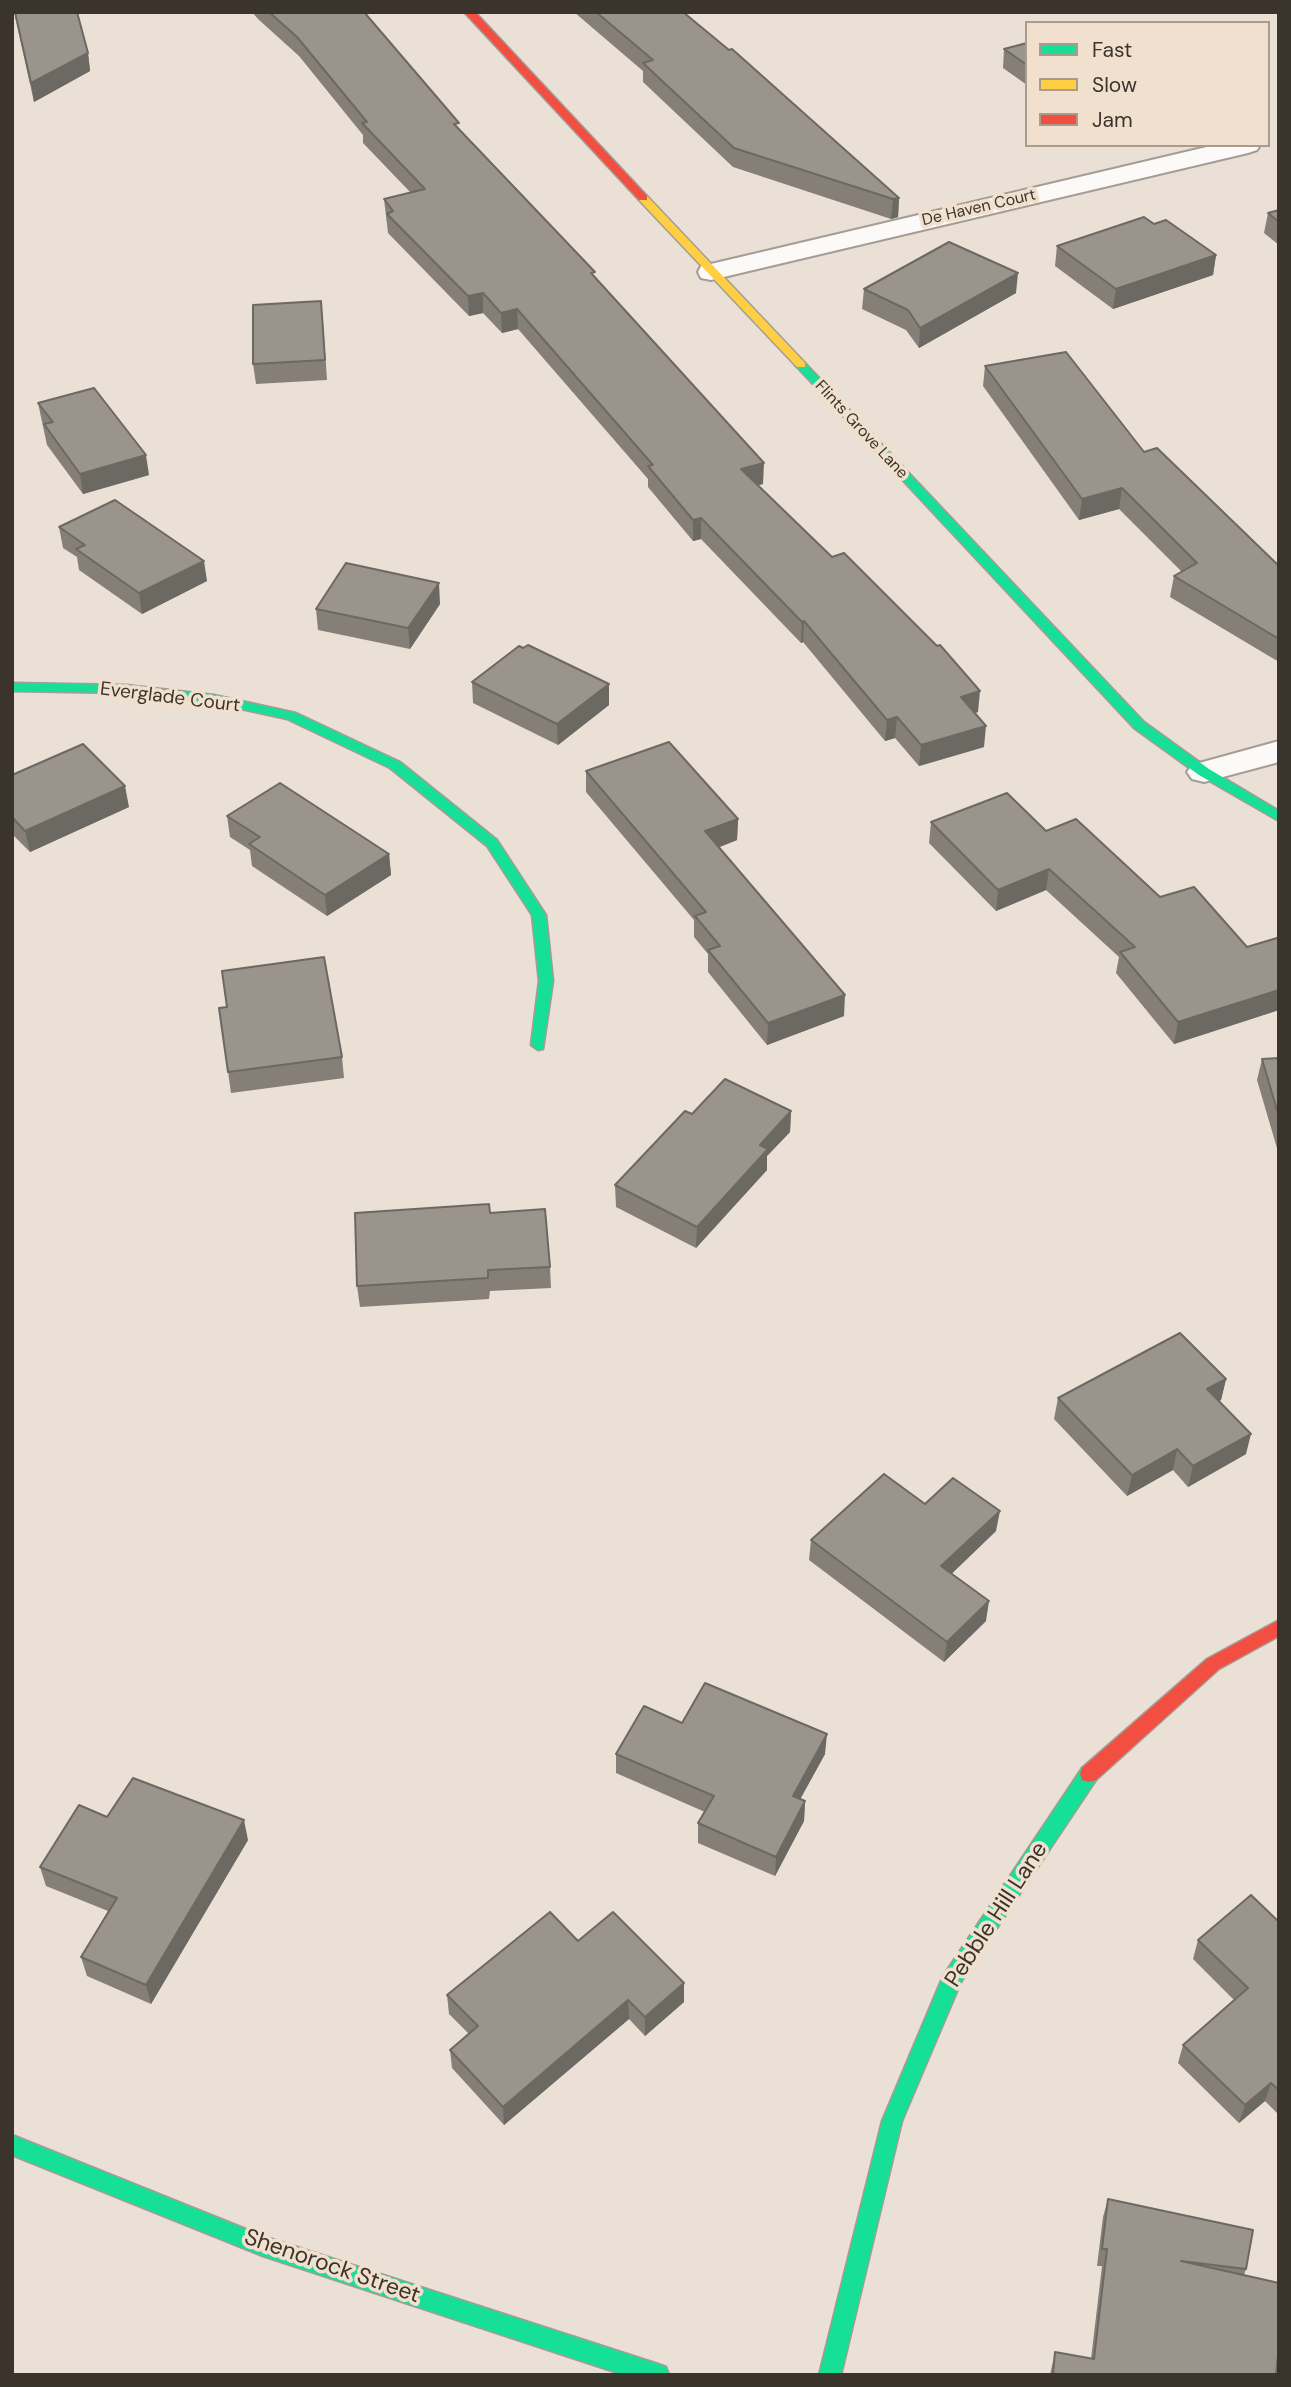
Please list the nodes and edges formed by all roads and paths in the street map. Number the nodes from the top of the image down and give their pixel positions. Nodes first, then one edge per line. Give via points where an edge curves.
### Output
1 (469, 12) edge
2 (1240, 147) edge
3 (711, 272) junction
4 (12, 687) edge
5 (1279, 751) edge
6 (1204, 772) junction
7 (1279, 817) edge
8 (538, 1045) dead end
9 (1279, 1627) edge
10 (12, 2145) edge
11 (658, 2375) edge
12 (830, 2375) edge

1 - 3 street, Flints Grove Lane
2 - 3 street, De Haven Court
3 - 6 street, Flints Grove Lane via 1139,725
4 - 8 street, Everglade Court via 126,689 214,699 291,716 395,765 492,843 538,915 546,981
5 - 6 street
6 - 7 street, Flints Grove Lane
9 - 12 street, Pebble Hill Lane via 1213,1664 1090,1773 953,1976 892,2121
10 - 11 street, Shenorock Street via 263,2246

